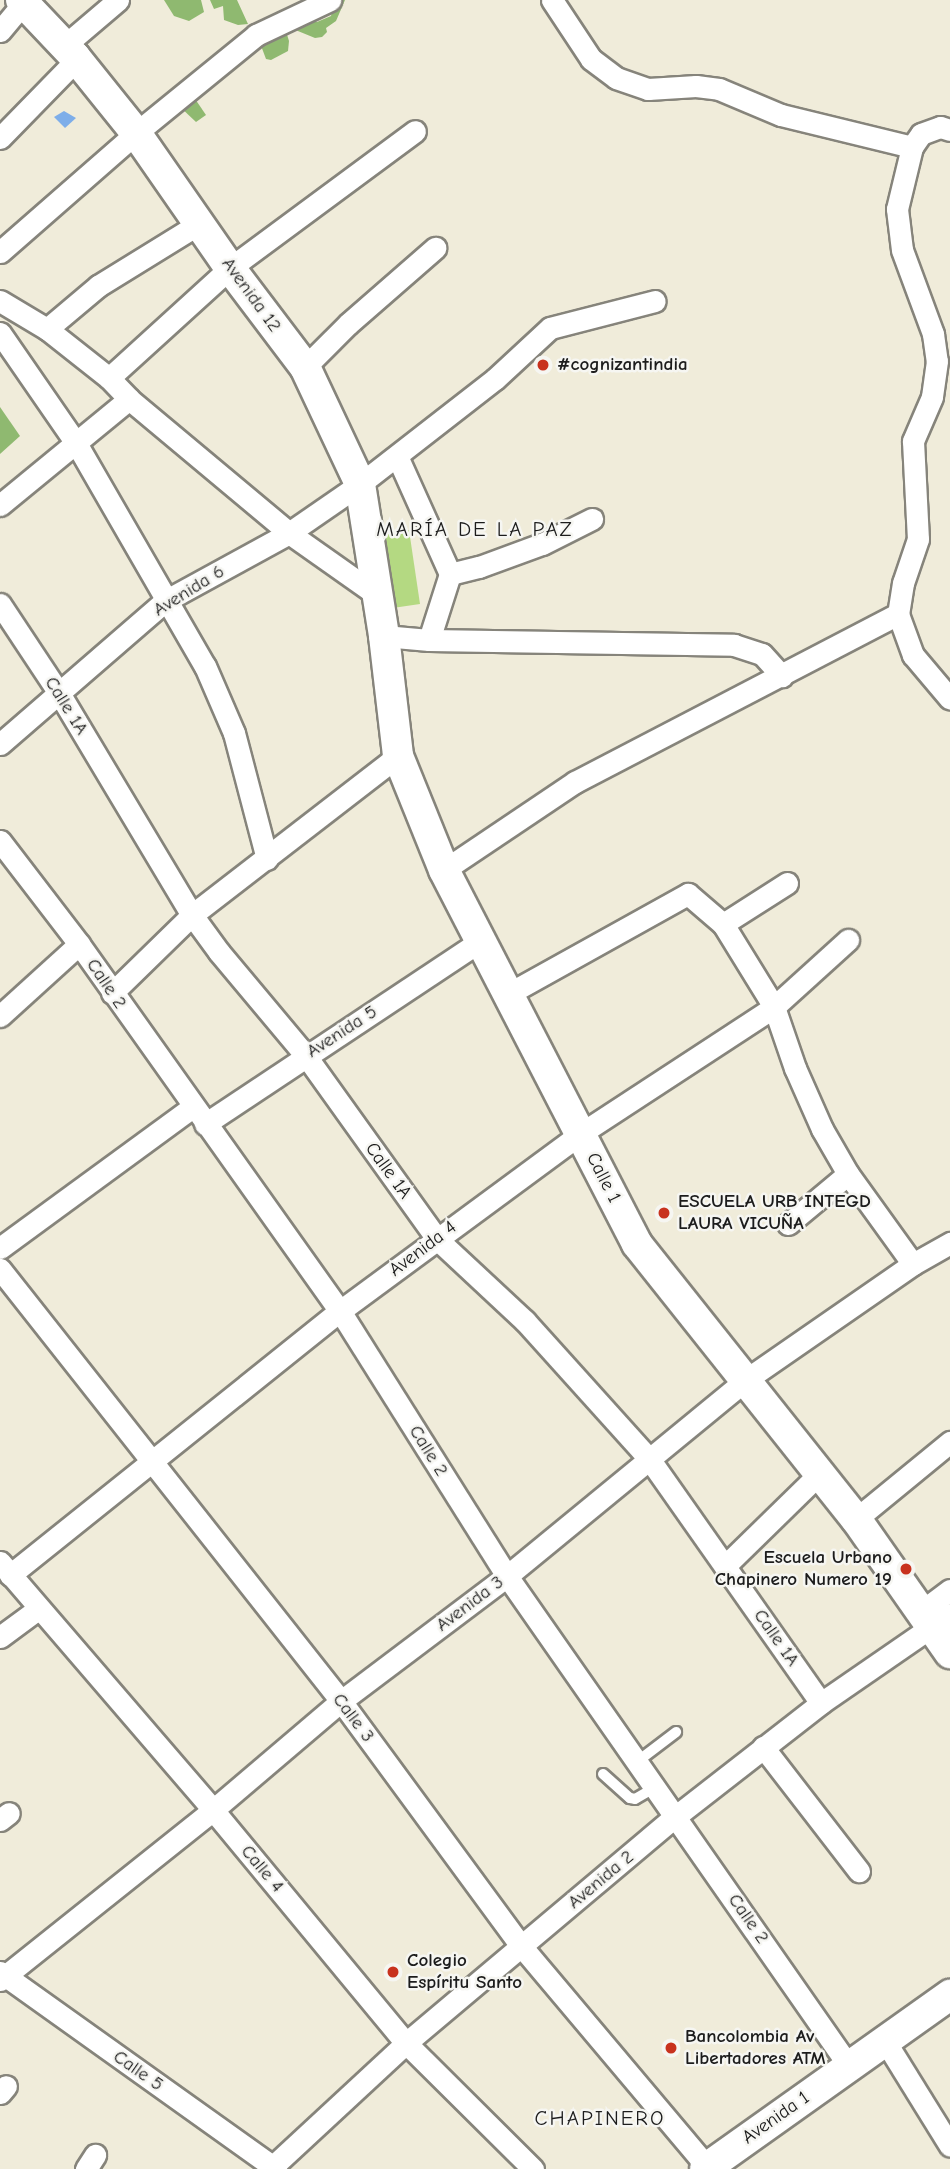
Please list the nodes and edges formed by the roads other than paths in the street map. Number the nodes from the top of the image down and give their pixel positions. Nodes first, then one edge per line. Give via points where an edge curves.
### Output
1 (118, 0) edge
2 (330, 0) edge
3 (552, 0) edge
4 (24, 1) edge
5 (0, 31) edge
6 (70, 52) junction
7 (950, 130) edge
8 (415, 131) dead end
9 (136, 132) junction
10 (0, 138) edge
11 (912, 147) junction
12 (200, 223) junction
13 (435, 248) dead end
14 (0, 252) edge
15 (230, 268) junction
16 (0, 301) edge
17 (655, 301) dead end
18 (47, 329) junction
19 (0, 333) edge
20 (305, 367) junction
21 (109, 378) junction
22 (129, 399) junction
23 (941, 402) edge
24 (76, 443) junction
25 (397, 456) junction
26 (360, 484) junction
27 (0, 505) edge
28 (593, 519) dead end
29 (289, 533) junction
30 (450, 574) junction
31 (377, 594) junction
32 (165, 601) junction
33 (0, 604) edge
34 (898, 614) junction
35 (384, 636) junction
36 (429, 640) junction
37 (782, 676) junction
38 (59, 694) junction
39 (950, 699) edge
40 (0, 744) edge
41 (398, 756) junction
42 (0, 841) edge
43 (267, 859) junction
44 (444, 870) junction
45 (787, 883) dead end
46 (192, 915) junction
47 (723, 924) junction
48 (848, 940) dead end
49 (480, 941) junction
50 (79, 944) junction
51 (111, 993) junction
52 (508, 994) junction
53 (774, 1007) junction
54 (0, 1016) edge
55 (306, 1056) junction
56 (199, 1116) junction
57 (580, 1134) junction
58 (848, 1174) junction
59 (788, 1224) dead end
60 (437, 1239) junction
61 (950, 1243) edge
62 (0, 1248) edge
63 (913, 1264) junction
64 (0, 1269) edge
65 (340, 1311) junction
66 (747, 1379) junction
67 (950, 1442) edge
68 (151, 1460) junction
69 (650, 1460) junction
70 (818, 1475) junction
71 (856, 1519) junction
72 (725, 1566) junction
73 (5, 1568) edge
74 (508, 1576) junction
75 (950, 1590) edge
76 (38, 1609) junction
77 (935, 1617) edge
78 (0, 1637) edge
79 (950, 1653) edge
80 (341, 1701) junction
81 (821, 1703) junction
82 (676, 1732) dead end
83 (764, 1747) junction
84 (638, 1761) junction
85 (603, 1774) dead end
86 (656, 1787) junction
87 (213, 1810) junction
88 (676, 1816) junction
89 (859, 1871) dead end
90 (523, 1947) junction
91 (2, 1976) edge
92 (950, 1995) edge
93 (885, 2041) junction
94 (406, 2043) junction
95 (849, 2066) junction
96 (950, 2146) edge
97 (273, 2168) edge
98 (706, 2168) edge
99 (533, 2169) edge

1 - 6 street
2 - 9 street via 256,35
3 - 11 street via 591,59 616,78 648,89 719,89 781,115
4 - 5 street
4 - 6 street, Avenida 12
6 - 9 street, Avenida 12
6 - 10 street
7 - 11 street via 940,127 921,134
8 - 15 street
9 - 12 street, Avenida 12
9 - 14 street
11 - 23 street via 897,209 902,250 933,334
12 - 15 street, Avenida 12
12 - 18 street via 99,286
13 - 20 street
15 - 20 street, Avenida 12
15 - 21 street
16 - 18 street
17 - 25 street, Avenida 6 via 550,328 517,361
18 - 21 street
19 - 24 street
20 - 26 street, Avenida 12
21 - 22 street
22 - 24 street
22 - 29 street
23 - 34 street via 914,441 918,539
24 - 27 street
24 - 32 street
25 - 26 street, Avenida 6
25 - 30 street
26 - 29 street, Avenida 6
26 - 31 street, Avenida 12
28 - 30 street via 542,544
29 - 31 street
29 - 32 street, Avenida 6
30 - 36 street
31 - 35 street, Avenida 12
32 - 38 street, Avenida 6
32 - 43 street via 205,666 234,733
33 - 38 street, Calle 1A
34 - 37 street
34 - 39 street via 913,655
35 - 36 street
35 - 41 street, Calle 1
36 - 37 street via 734,645 762,654
37 - 44 street via 575,782
38 - 40 street, Avenida 6
38 - 46 street, Calle 1A
41 - 43 street
41 - 44 street, Calle 1
42 - 50 street, Calle 2
43 - 46 street
44 - 49 street, Calle 1
45 - 47 street
46 - 51 street
46 - 55 street, Calle 1A
47 - 52 street via 688,894
47 - 53 street
48 - 53 street, Avenida 4
49 - 52 street, Calle 1
49 - 55 street, Avenida 5
50 - 51 street, Calle 2
50 - 54 street
51 - 56 street, Calle 2
52 - 57 street, Calle 1
53 - 57 street, Avenida 4
53 - 58 street via 822,1129
55 - 56 street, Avenida 5
55 - 60 street, Calle 1A
56 - 62 street, Avenida 5
56 - 65 street, Calle 2
57 - 60 street, Avenida 4
57 - 66 street, Calle 1 via 637,1244
58 - 59 street
58 - 63 street
60 - 65 street, Avenida 4
60 - 69 street, Calle 1A via 524,1321
61 - 63 street, Avenida 3
63 - 66 street, Avenida 3
64 - 68 street, Calle 3
65 - 68 street, Avenida 4
65 - 74 street, Calle 2
66 - 69 street, Avenida 3
66 - 70 street, Calle 1
67 - 71 street
68 - 73 street, Avenida 4
68 - 80 street, Calle 3
69 - 72 street, Calle 1A
69 - 74 street, Avenida 3
70 - 71 street, Calle 1
70 - 72 street
71 - 77 street, Calle 1
72 - 81 street, Calle 1A
73 - 76 street, Calle 4
74 - 80 street, Avenida 3
74 - 84 street, Calle 2
75 - 77 street, Avenida 2
76 - 78 street
76 - 87 street, Calle 4
77 - 79 street, Calle 1
77 - 81 street, Avenida 2
80 - 87 street, Avenida 3
80 - 90 street, Calle 3
81 - 83 street, Avenida 2
82 - 84 lane
83 - 88 street, Avenida 2
83 - 89 street
84 - 86 street, Calle 2
85 - 86 lane via 630,1798
86 - 88 street, Calle 2
87 - 91 street, Avenida 3
87 - 94 street, Calle 4
88 - 90 street, Avenida 2
88 - 95 street, Calle 2
90 - 94 street, Avenida 2
90 - 98 street, Calle 3
91 - 97 street, Calle 5
92 - 93 street, Avenida 1
93 - 95 street, Avenida 1
93 - 96 street
94 - 97 street, Avenida 2
94 - 99 street, Calle 4
95 - 98 street, Avenida 1

